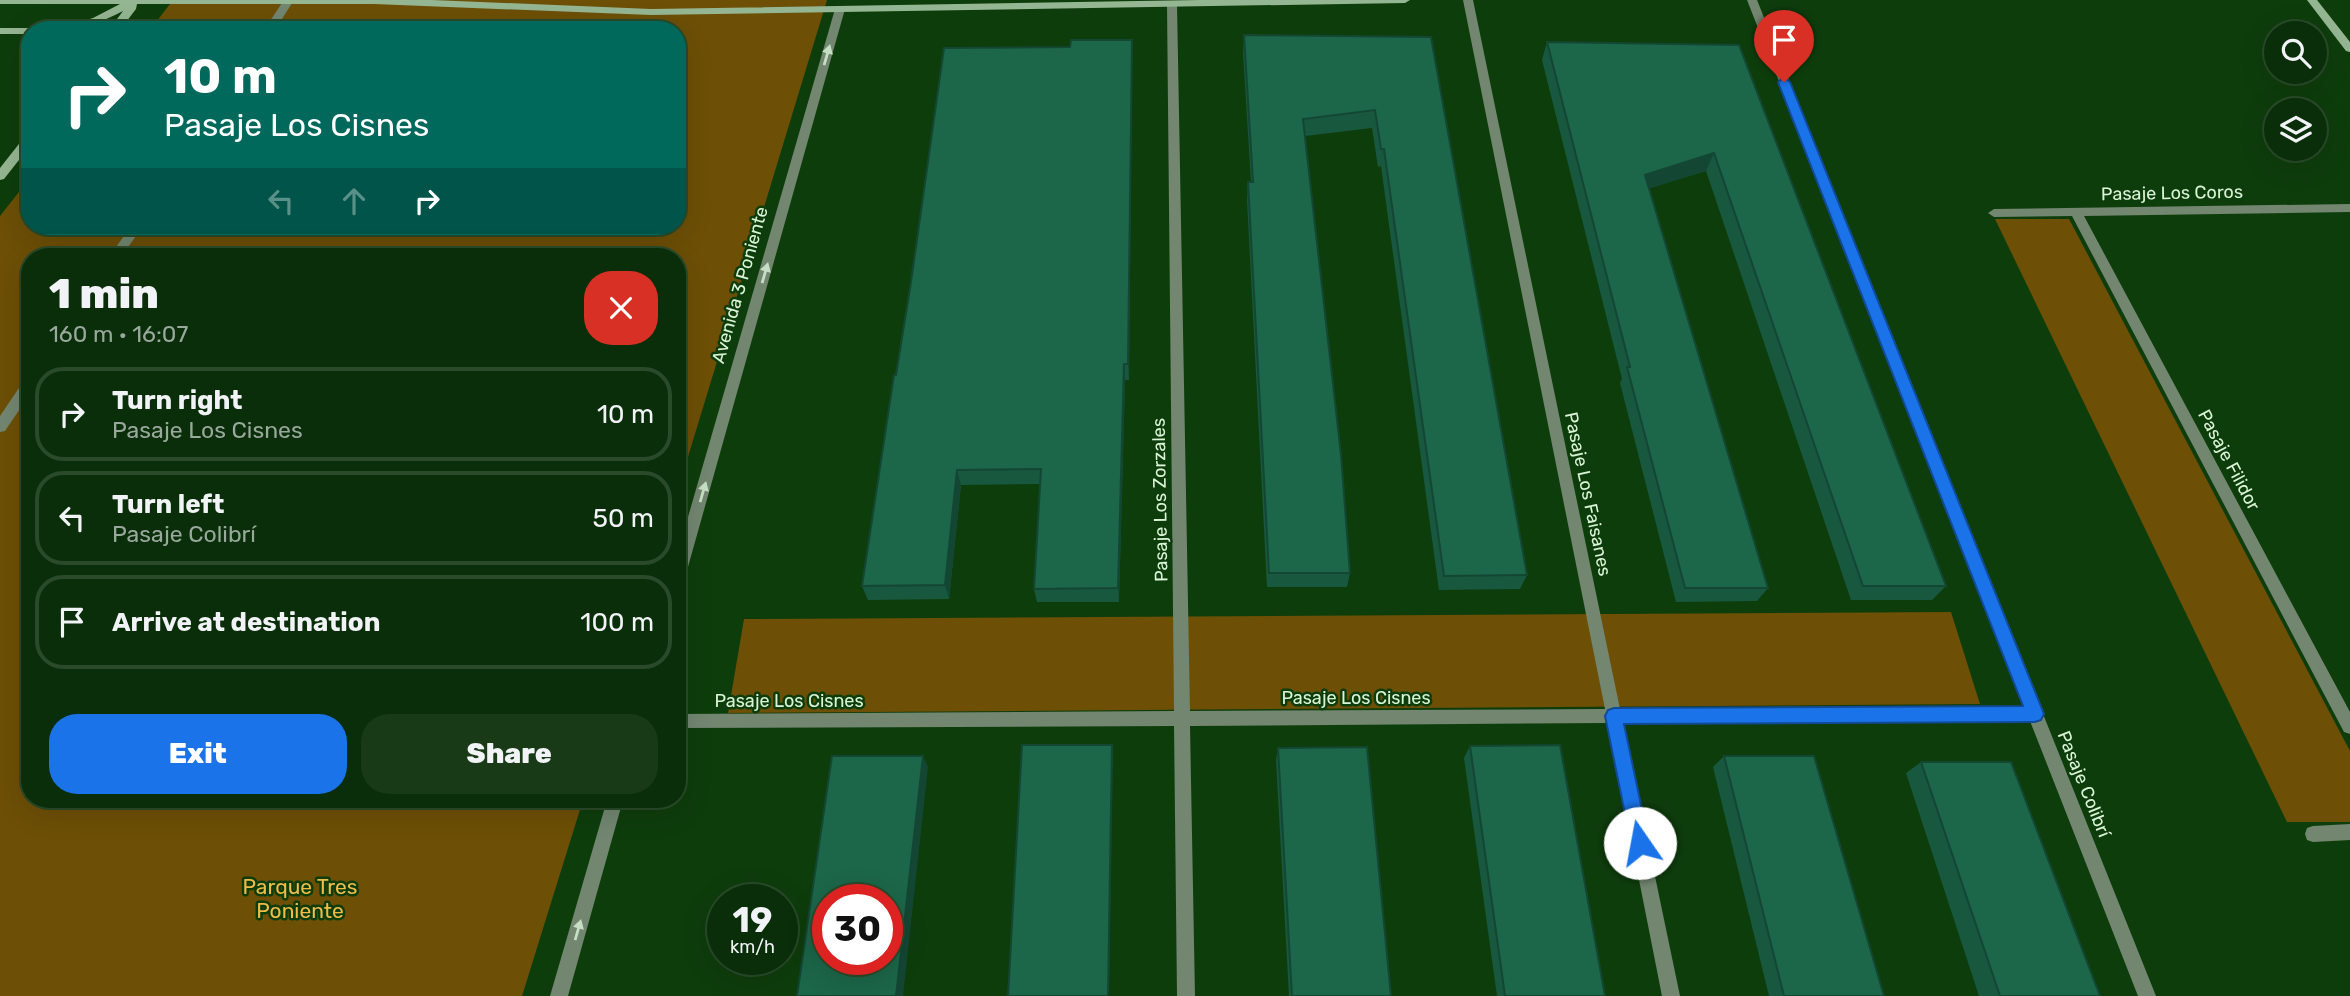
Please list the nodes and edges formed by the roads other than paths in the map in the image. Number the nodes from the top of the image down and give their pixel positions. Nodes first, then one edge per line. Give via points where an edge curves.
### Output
1 (137, 0) edge
2 (1405, 0) edge
3 (1468, 0) edge
4 (1752, 0) edge
5 (2312, 0) edge
6 (0, 1) edge
7 (288, 1) edge
8 (1152, 2) edge
9 (1172, 4) junction
10 (842, 5) edge
11 (93, 21) edge
12 (121, 21) edge
13 (275, 21) edge
14 (0, 31) edge
15 (21, 31) edge
16 (2350, 49) edge
17 (21, 149) edge
18 (0, 176) edge
19 (2350, 208) edge
20 (2075, 212) junction
21 (1994, 213) dead end
22 (21, 396) edge
23 (0, 427) edge
24 (686, 550) edge
25 (2035, 714) junction
26 (1614, 716) junction
27 (1182, 718) junction
28 (686, 720) edge
29 (2350, 727) edge
30 (613, 808) edge
31 (2350, 832) edge
32 (2313, 834) dead end
33 (559, 996) edge
34 (1186, 996) edge
35 (1671, 996) edge
36 (2147, 996) edge

1 - 6 main road
1 - 7 main road
1 - 11 main road
1 - 12 main road
2 - 9 main road
3 - 26 street, Pasaje Los Faisanes
4 - 25 street, Pasaje Colibrí
5 - 16 main road
7 - 10 main road via 587,11
7 - 13 street
8 - 9 main road
8 - 10 main road
9 - 27 street, Pasaje Los Zorzales
24 -> 10 street, Avenida 3 Poniente
14 - 15 main road
17 - 18 main road
19 - 20 street, Pasaje Los Coros
20 - 21 street, Pasaje Los Coros
20 - 29 street, Pasaje Filidor
22 - 23 street
25 - 26 street, Pasaje Los Cisnes
25 - 36 street, Pasaje Colibrí
26 - 27 street, Pasaje Los Cisnes
26 - 35 street, Pasaje Los Faisanes
27 - 28 street, Pasaje Los Cisnes
27 - 34 street, Pasaje Los Zorzales
33 -> 30 street
31 - 32 street

